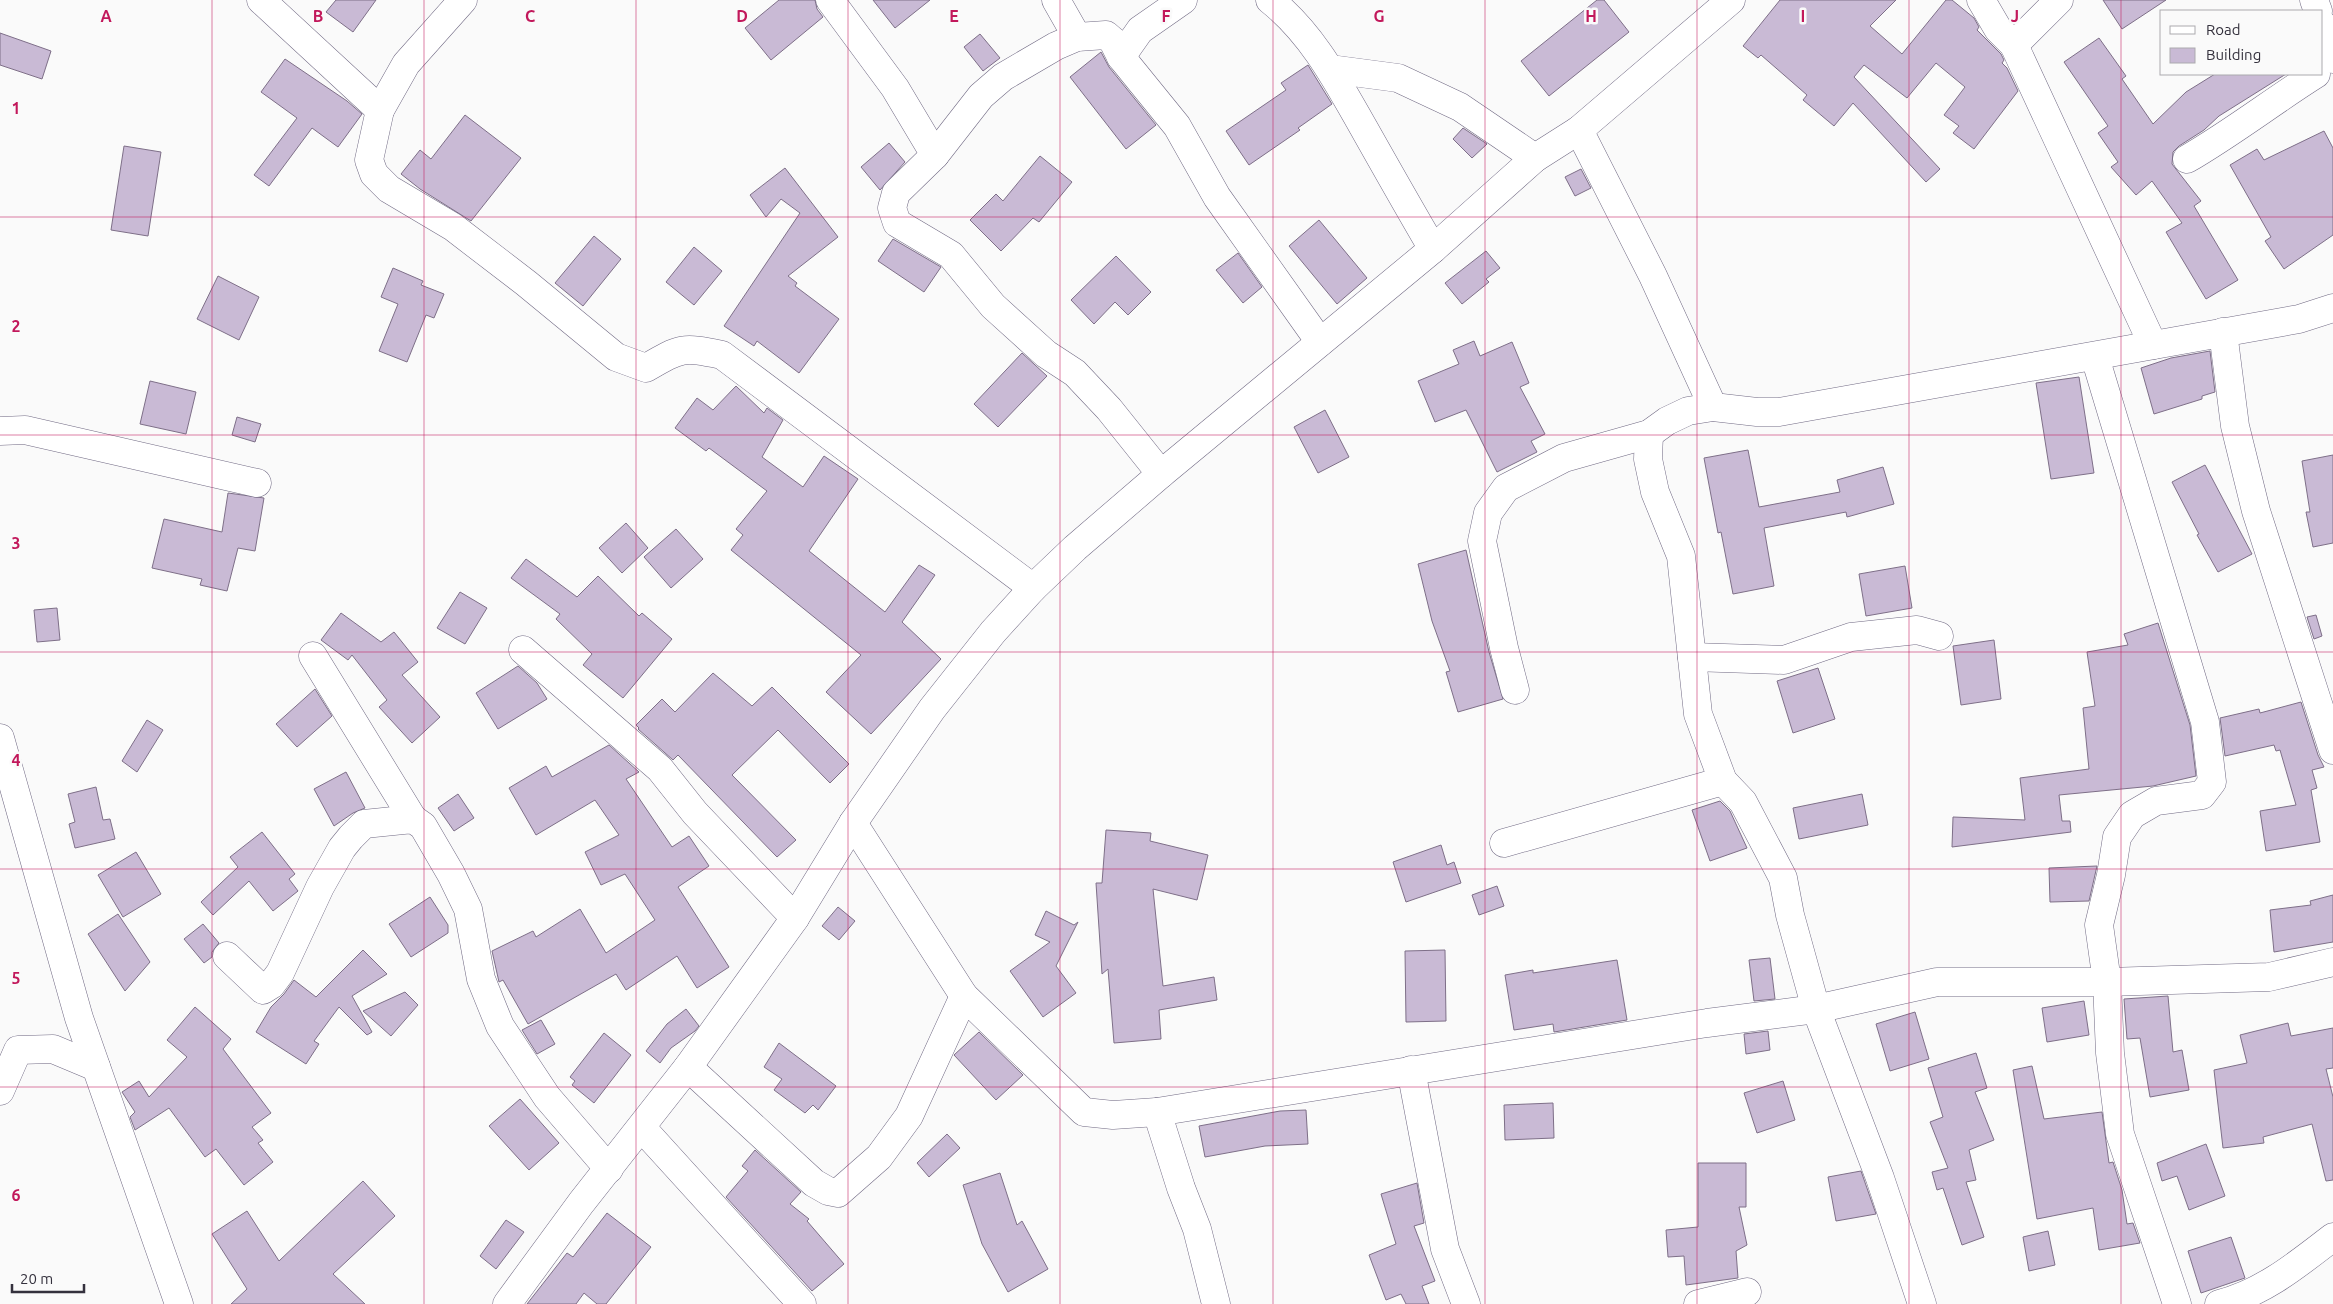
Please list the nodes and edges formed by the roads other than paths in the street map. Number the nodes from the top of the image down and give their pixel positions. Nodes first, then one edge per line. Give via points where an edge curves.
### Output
1 (261, 0) edge
2 (463, 0) edge
3 (830, 0) edge
4 (1056, 0) edge
5 (1184, 0) edge
6 (1270, 0) edge
7 (1731, 0) edge
8 (1981, 0) edge
9 (2059, 0) edge
10 (2323, 27) edge
11 (1077, 37) junction
12 (2014, 45) junction
13 (1121, 57) junction
14 (2333, 59) edge
15 (1330, 69) junction
16 (2314, 75) edge
17 (380, 110) junction
18 (1578, 130) junction
19 (935, 155) junction
20 (1535, 158) junction
21 (2187, 159) dead end
22 (1433, 249) junction
23 (2333, 308) edge
24 (2223, 332) junction
25 (1320, 342) junction
26 (2152, 345) junction
27 (2095, 357) junction
28 (1713, 407) junction
29 (0, 431) edge
30 (1649, 434) junction
31 (1161, 474) junction
32 (257, 482) dead end
33 (1032, 588) junction
34 (1939, 636) dead end
35 (523, 650) dead end
36 (313, 656) dead end
37 (1692, 657) junction
38 (1515, 690) dead end
39 (0, 738) edge
40 (2333, 750) edge
41 (1723, 781) junction
42 (413, 819) junction
43 (853, 823) junction
44 (1504, 843) dead end
45 (795, 918) junction
46 (226, 956) dead end
47 (2333, 962) edge
48 (2107, 982) junction
49 (964, 996) junction
50 (1816, 1009) junction
51 (688, 1067) junction
52 (96, 1068) junction
53 (1411, 1070) junction
54 (0, 1092) edge
55 (1157, 1112) junction
56 (642, 1128) junction
57 (609, 1169) junction
58 (2333, 1237) edge
59 (1747, 1292) dead end
60 (179, 1304) edge
61 (507, 1304) edge
62 (802, 1304) edge
63 (1216, 1304) edge
64 (1466, 1304) edge
65 (1698, 1304) edge
66 (1922, 1304) edge
67 (2177, 1304) edge
68 (2219, 1304) edge

1 - 17 street
2 - 17 street via 406,64
3 - 19 street via 899,95
4 - 11 street
5 - 13 street via 1140,30
6 - 15 street via 1308,38
7 - 18 street
8 - 12 street via 1998,29
9 - 12 street
10 - 14 street
11 - 13 street via 1106,35
11 - 19 street via 1010,73 980,96
12 - 26 street
13 - 25 street via 1177,126 1217,197
15 - 20 street via 1398,78 1460,107
15 - 22 street
16 - 21 street
17 - 33 street via 369,160 374,174 389,189 482,249 616,357 646,368 673,352 690,348 722,356
18 - 20 street
18 - 28 street via 1653,276
19 - 31 street via 896,193 892,208 898,224 951,256 992,306 1046,354 1075,373 1109,409
20 - 22 street
22 - 25 street
23 - 24 street via 2299,319
24 - 26 street
24 - 40 street via 2235,426 2254,502
25 - 31 street
26 - 27 street
27 - 28 street via 1779,412
27 - 48 street via 2205,722 2212,782 2202,794 2156,801 2132,815 2117,837 2099,926
28 - 30 street via 1688,411
29 - 32 street via 25,430
30 - 37 street via 1648,459 1655,492 1682,556
30 - 38 street via 1564,458 1506,488 1488,513 1482,541
31 - 33 street
33 - 43 street via 932,709
34 - 37 street via 1917,630 1851,637 1784,660
35 - 45 street via 660,769 695,813
36 - 42 street
37 - 41 street via 1698,714
39 - 52 street
41 - 44 street
41 - 50 street via 1743,802 1783,878
42 - 46 street via 364,824 351,837 320,887 280,973 266,989 252,983
42 - 57 street via 423,826 468,909 481,979 500,1026 547,1097
43 - 45 street
43 - 49 street
45 - 51 street
47 - 48 street via 2269,977
48 - 50 street via 1937,982
48 - 67 street via 2110,1053 2120,1134
49 - 51 street via 909,1116 879,1157 838,1193 828,1192 814,1183
49 - 55 street via 1084,1112 1113,1115
50 - 53 street
50 - 66 street via 1880,1178
51 - 56 street
52 - 54 street via 53,1049 18,1050
52 - 60 street
53 - 55 street
53 - 64 street via 1445,1249
55 - 63 street via 1197,1228
56 - 57 street
56 - 62 street
57 - 61 street
58 - 68 street via 2280,1278
59 - 65 street

